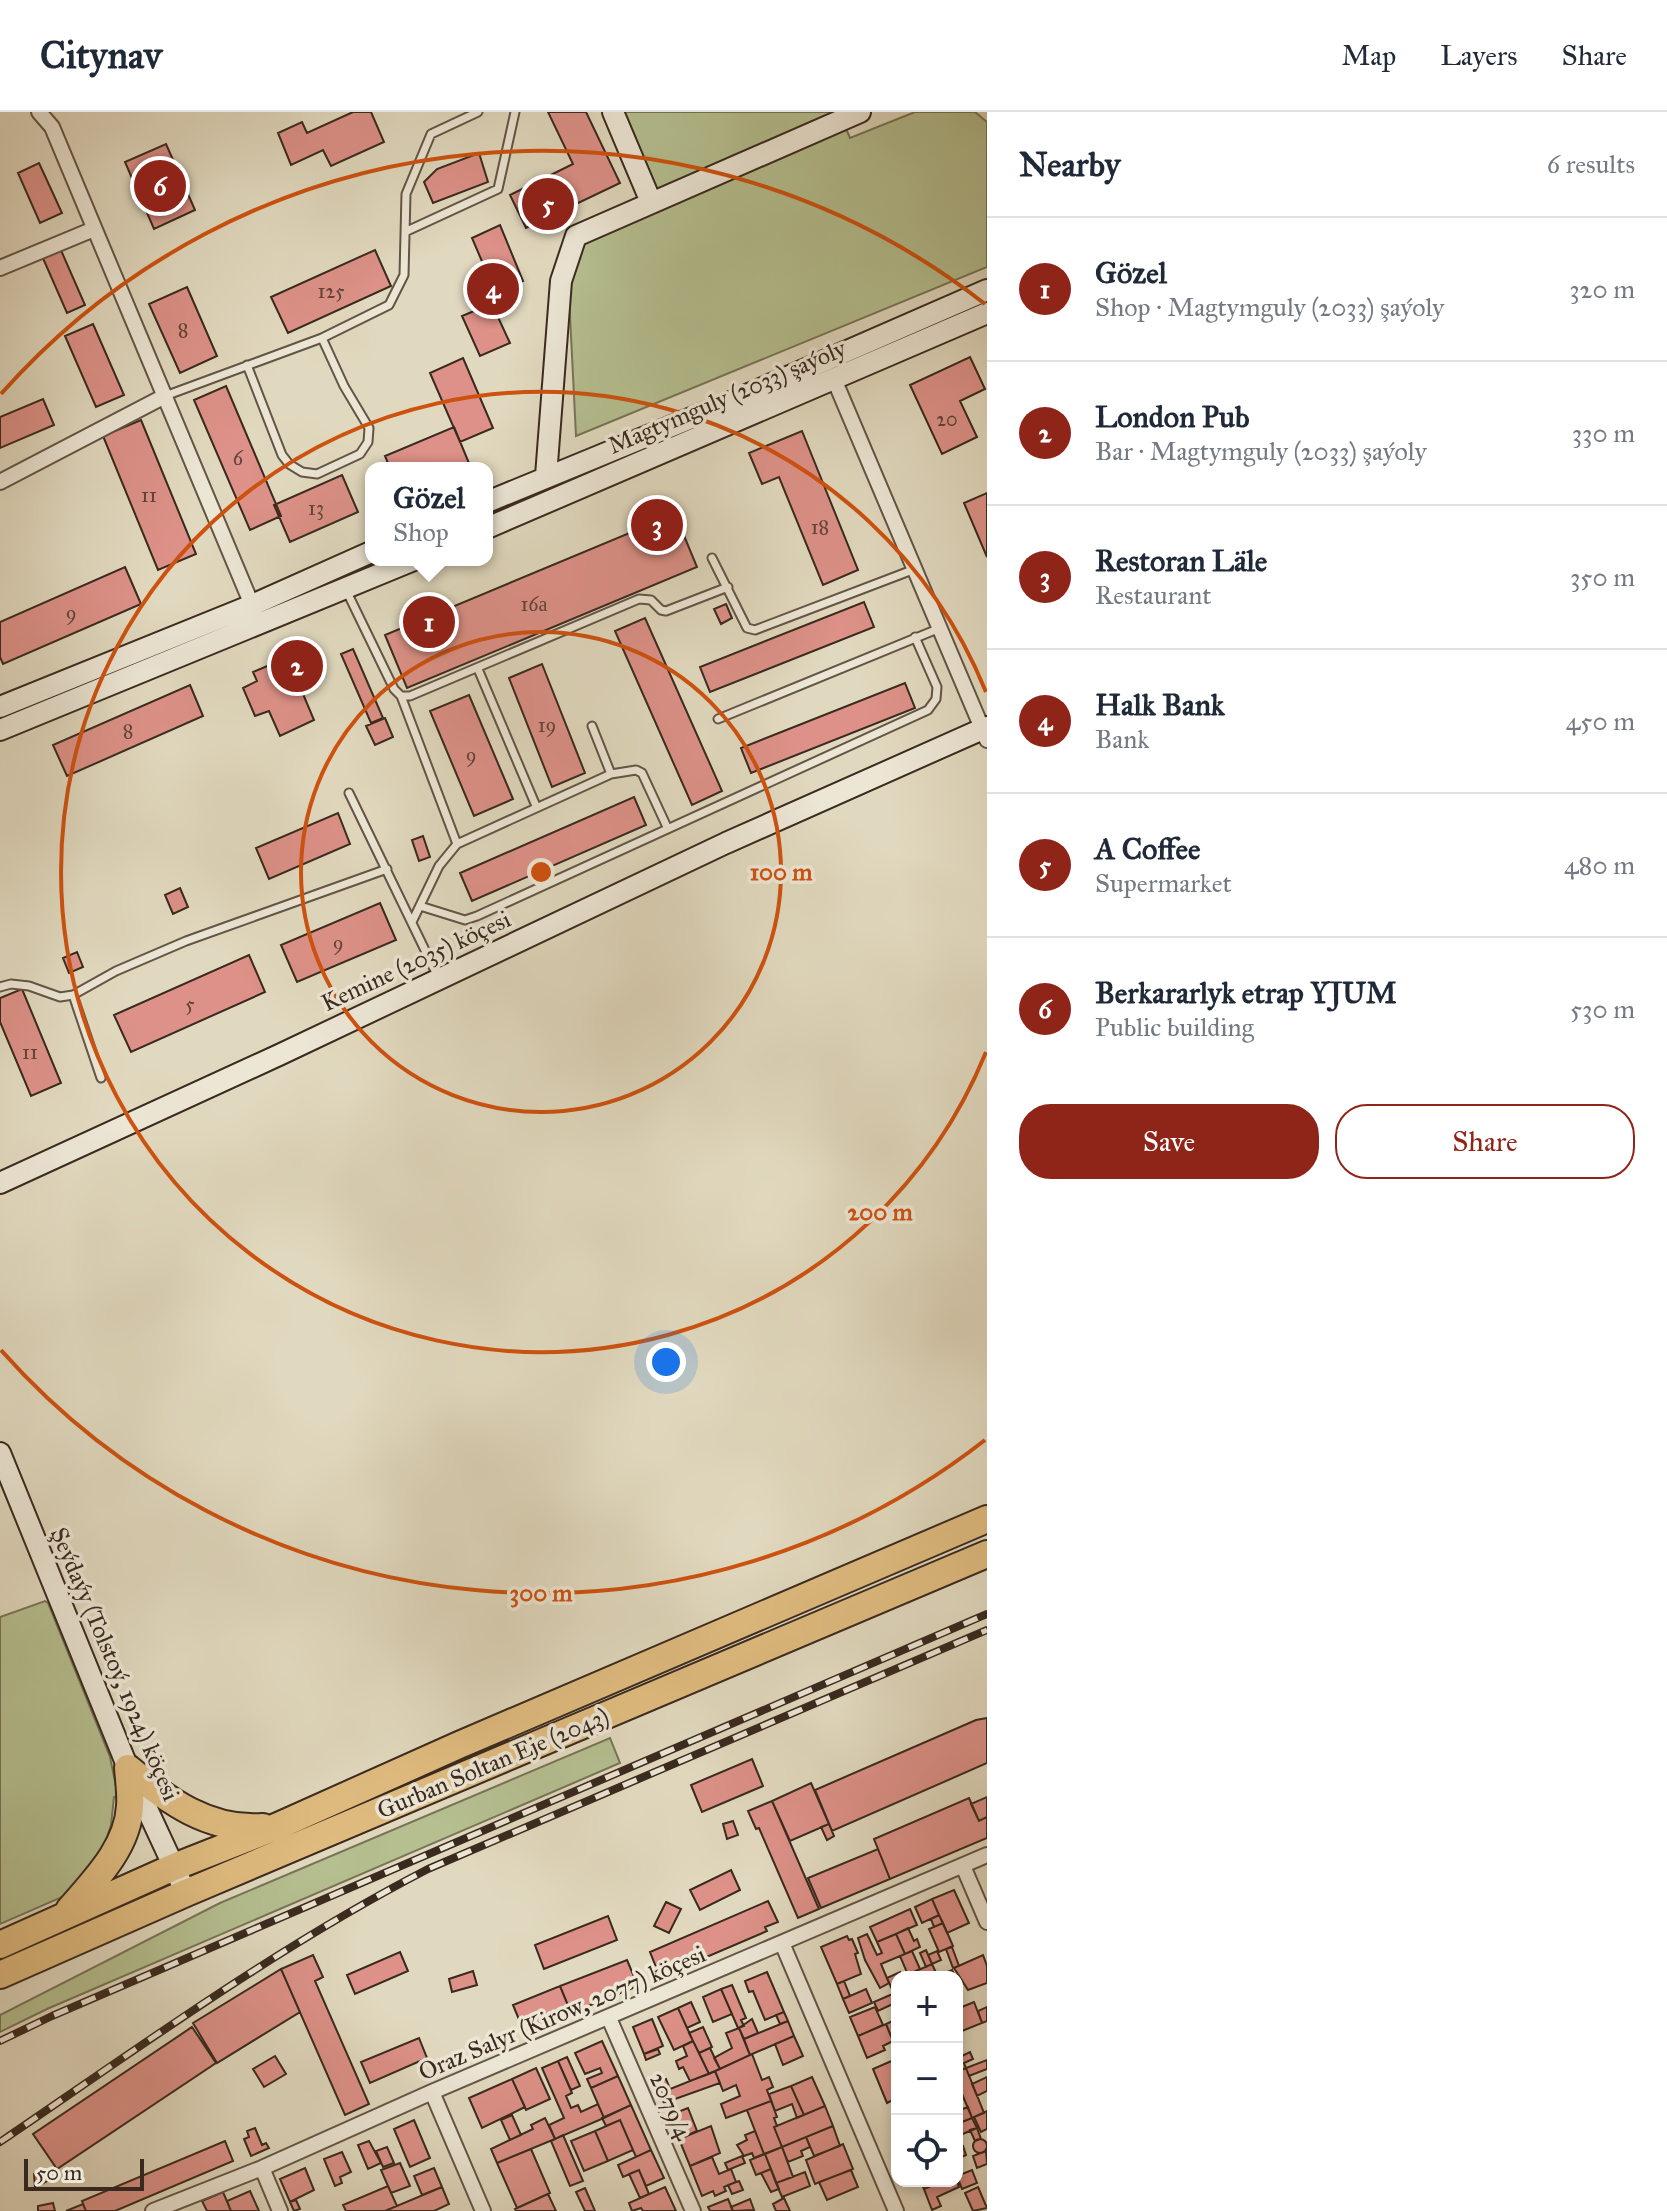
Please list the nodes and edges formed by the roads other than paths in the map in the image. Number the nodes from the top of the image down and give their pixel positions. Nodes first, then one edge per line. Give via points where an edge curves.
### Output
1 (39, 112) edge
2 (478, 112) edge
3 (515, 112) edge
4 (613, 112) edge
5 (850, 113) edge
6 (651, 202) junction
7 (94, 229) junction
8 (407, 231) junction
9 (0, 268) edge
10 (987, 290) edge
11 (987, 313) edge
12 (322, 338) junction
13 (247, 365) junction
14 (834, 379) junction
15 (163, 397) junction
16 (546, 476) junction
17 (0, 482) edge
18 (493, 499) edge
19 (493, 525) edge
20 (365, 555) edge
21 (712, 558) dead end
22 (400, 566) edge
23 (915, 569) junction
24 (728, 587) junction
25 (345, 589) junction
26 (252, 605) junction
27 (940, 628) junction
28 (915, 637) junction
29 (478, 669) junction
30 (401, 696) junction
31 (0, 707) edge
32 (718, 719) dead end
33 (592, 726) dead end
34 (0, 730) edge
35 (985, 732) edge
36 (611, 774) junction
37 (349, 793) dead end
38 (536, 806) junction
39 (667, 827) junction
40 (457, 844) junction
41 (387, 869) junction
42 (420, 906) junction
43 (412, 922) junction
44 (439, 979) junction
45 (0, 987) edge
46 (73, 995) junction
47 (101, 1078) dead end
48 (0, 1183) edge
49 (0, 1453) edge
50 (987, 1519) edge
51 (987, 1554) edge
52 (128, 1768) junction
53 (278, 1826) junction
54 (987, 1855) edge
55 (963, 1866) junction
56 (174, 1867) junction
57 (186, 1893) junction
58 (64, 1916) junction
59 (133, 1917) junction
60 (987, 1922) edge
61 (782, 1943) junction
62 (0, 1945) edge
63 (0, 1975) edge
64 (0, 1991) edge
65 (609, 2018) junction
66 (432, 2092) junction
67 (262, 2168) junction
68 (153, 2211) edge
69 (280, 2211) edge
70 (483, 2211) edge
71 (693, 2211) edge
72 (896, 2211) edge

1 - 7 street via 52,127
2 - 8 lane via 431,134 406,194
3 - 8 lane via 498,189
4 - 6 street
5 - 6 street
6 - 16 street via 576,236 567,255
7 - 9 street
7 - 15 street
8 - 12 lane via 404,275 389,305
10 - 16 street, Magtymguly (2033) şaýoly
11 - 14 street, Magtymguly (2033) şaýoly
12 - 13 lane
12 - 13 lane via 369,428 360,454 317,474 302,472 282,455
13 - 15 lane
14 - 19 street, Magtymguly (2033) şaýoly
14 - 23 street
15 - 17 street
15 - 26 street
16 - 18 street, Magtymguly (2033) şaýoly
20 - 26 street
21 - 24 lane
22 - 25 street
23 - 24 lane via 755,630 747,628
23 - 27 street
24 - 29 lane via 666,611 639,599
25 - 30 lane
25 - 34 street
26 - 31 street
27 - 28 lane
27 - 35 street
28 - 32 lane
28 - 39 lane via 937,687 928,710
29 - 30 lane
29 - 38 lane
30 - 40 lane
33 - 36 lane
35 - 44 street, Kemine (2035) köçesi via 726,843
36 - 38 lane
36 - 39 lane via 642,773
37 - 41 lane
38 - 40 lane
39 - 42 lane via 465,920
40 - 42 lane via 439,866
41 - 43 lane
41 - 46 lane via 186,941
42 - 43 lane
43 - 44 lane
44 - 48 street, Kemine (2035) köçesi
45 - 46 lane via 11,984 60,997
46 - 47 lane
49 - 52 street, Şeýdaýy (Tolstoý, 1924) köçesi
50 - 53 highway, Gurban Soltan Eje (2043)
51 - 57 highway, Gurban Soltan Eje (2043)
52 - 53 highway via 165,1799 192,1813 241,1827
52 - 56 street, Şeýdaýy (Tolstoý, 1924) köçesi
52 - 58 highway, Gurban Soltan Eje (2043) via 130,1809 120,1842
53 - 56 highway, Gurban Soltan Eje (2043)
54 - 55 street, Oraz Salyr (Kirow, 2077) köçesi
55 - 60 street
55 - 61 street, Oraz Salyr (Kirow, 2077) köçesi
56 - 57 street, Şeýdaýy (Tolstoý, 1924) köçesi
56 - 58 highway, Gurban Soltan Eje (2043)
57 - 59 highway, Gurban Soltan Eje (2043)
58 - 62 highway, Gurban Soltan Eje (2043)
59 - 63 highway, Gurban Soltan Eje (2043)
59 - 64 highway
61 - 65 street, Oraz Salyr (Kirow, 2077) köçesi
61 - 72 street
65 - 66 street, Oraz Salyr (Kirow, 2077) köçesi
65 - 71 street, 2079/4 / 2079/4
66 - 67 street, Oraz Salyr (Kirow, 2077) köçesi
66 - 70 street
67 - 68 street, Oraz Salyr (Kirow, 2077) köçesi
67 - 69 street

